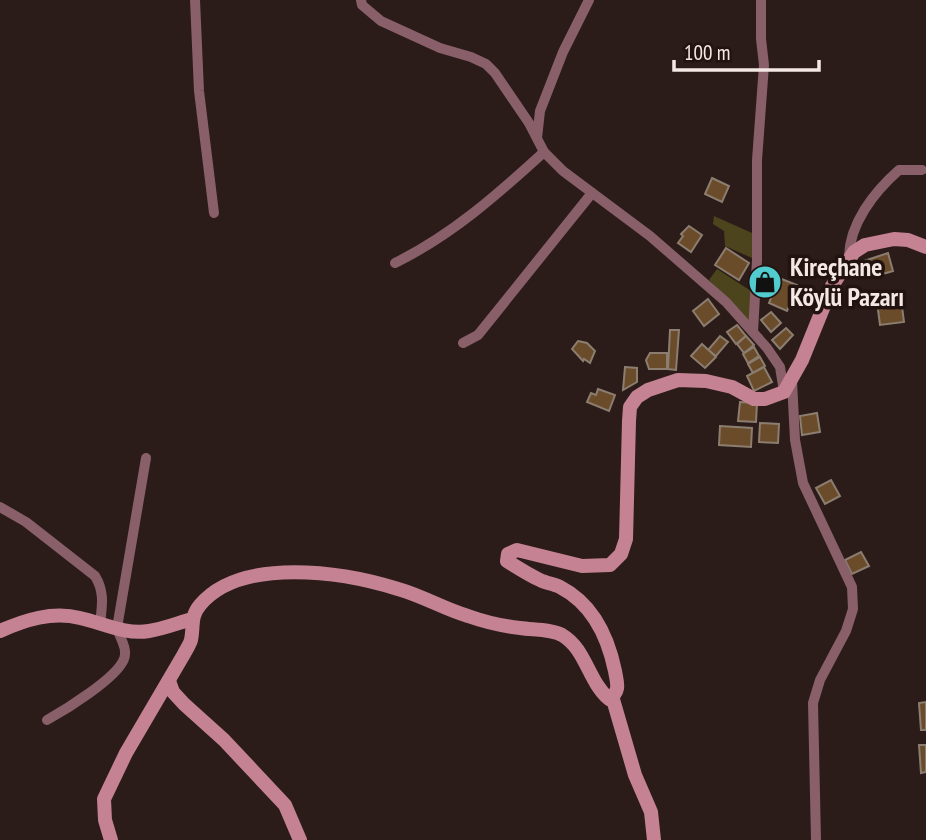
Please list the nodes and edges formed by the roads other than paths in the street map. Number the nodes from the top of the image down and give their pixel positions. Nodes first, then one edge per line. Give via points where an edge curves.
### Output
1 (195, 0) edge
2 (361, 0) edge
3 (589, 0) edge
4 (761, 0) edge
5 (537, 138) junction
6 (544, 152) junction
7 (922, 170) dead end
8 (592, 193) junction
9 (214, 213) dead end
10 (926, 247) edge
11 (849, 258) junction
12 (395, 263) dead end
13 (753, 332) junction
14 (463, 343) dead end
15 (788, 386) junction
16 (146, 458) dead end
17 (0, 508) edge
18 (192, 619) junction
19 (100, 624) junction
20 (117, 628) junction
21 (0, 631) edge
22 (169, 681) junction
23 (612, 696) junction
24 (47, 720) dead end
25 (111, 840) edge
26 (300, 840) edge
27 (654, 840) edge
28 (816, 840) edge

1 - 9 street via 199,91
2 - 5 street via 381,21 486,64
3 - 5 street via 540,111
4 - 13 street via 764,65
5 - 6 street
6 - 8 street
6 - 12 street via 484,207 424,249
7 - 11 street via 899,170 886,182 862,214 849,243
8 - 13 street via 650,236 726,302
8 - 14 street via 478,335
10 - 11 street via 894,239 865,245
11 - 15 street via 827,296
13 - 15 street via 780,367
15 - 23 street via 765,399 694,379 648,390 630,407 626,539 621,554 610,565 589,566 524,551 508,554 507,561 570,594 596,621 607,638 619,685
15 - 28 street via 803,483 852,587 853,609 846,631 813,703
16 - 20 street
17 - 19 street via 26,522 95,576 103,598
18 - 20 street via 149,631
18 - 22 street via 191,639
18 - 23 street via 214,592 249,576 302,573 366,580 494,624 559,634 572,643 599,691 609,699
19 - 20 street
19 - 21 street via 58,615
20 - 24 street via 125,649 120,666 83,699
22 - 25 street via 104,799
22 - 26 street via 173,692 201,722 285,805
23 - 27 street via 635,775 652,812

